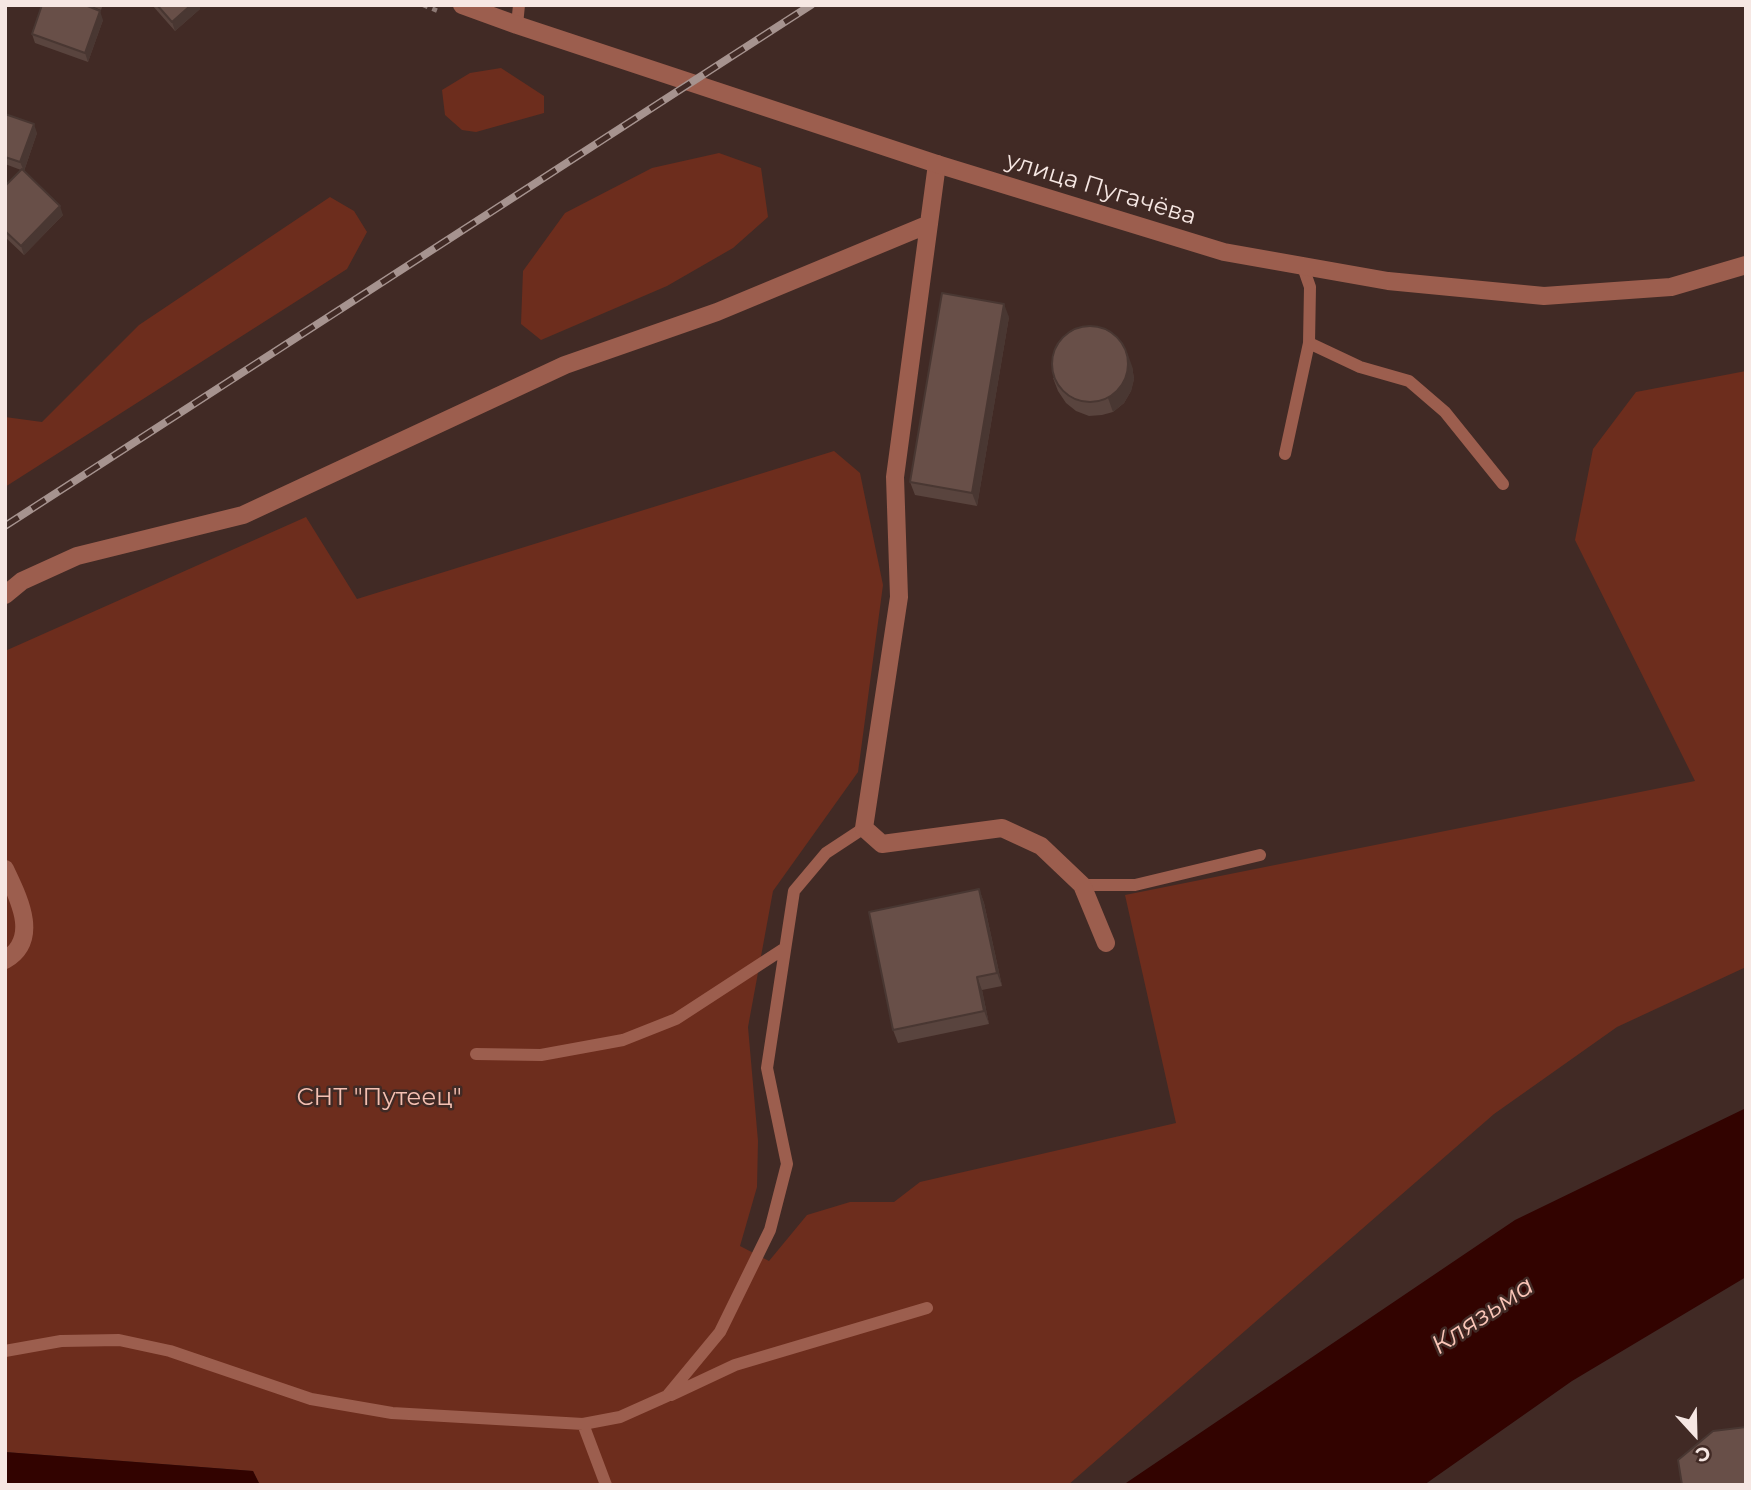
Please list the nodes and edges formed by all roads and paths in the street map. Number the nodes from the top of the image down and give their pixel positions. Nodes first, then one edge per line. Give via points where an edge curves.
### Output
1 (462, 5) edge
2 (519, 5) edge
3 (517, 25) junction
4 (937, 164) junction
5 (929, 224) junction
6 (1746, 265) edge
7 (1303, 267) junction
8 (1309, 343) junction
9 (1285, 454) dead end
10 (1503, 484) dead end
11 (5, 595) edge
12 (864, 828) junction
13 (1260, 855) dead end
14 (5, 869) edge
15 (1082, 885) junction
16 (1106, 943) dead end
17 (785, 948) junction
18 (5, 960) edge
19 (476, 1054) dead end
20 (927, 1308) dead end
21 (5, 1351) edge
22 (667, 1396) junction
23 (583, 1424) junction
24 (606, 1485) edge

1 - 3 street, улица Пугачёва
2 - 3 lane
3 - 4 street, улица Пугачёва
4 - 5 street
4 - 7 street, улица Пугачёва via 1224,253
5 - 11 street via 717,312 565,365 243,515 77,556 22,581
5 - 12 street via 895,477 899,597
6 - 7 street, улица Пугачёва via 1671,287 1544,296 1388,281
7 - 8 lane via 1310,297
8 - 9 lane
8 - 10 lane via 1360,367 1409,381 1445,412
12 - 15 street via 882,844 1002,828 1041,846
12 - 17 lane via 826,853 794,891
13 - 15 lane via 1135,885
14 - 18 street via 23,906 25,932 14,955
15 - 16 street
17 - 19 lane via 676,1019 623,1040 541,1055
17 - 22 lane via 767,1068 787,1164 770,1230 720,1332
20 - 22 lane via 735,1365
21 - 23 lane via 61,1341 120,1340 170,1351 311,1399 392,1413
22 - 23 lane via 620,1417
23 - 24 lane

